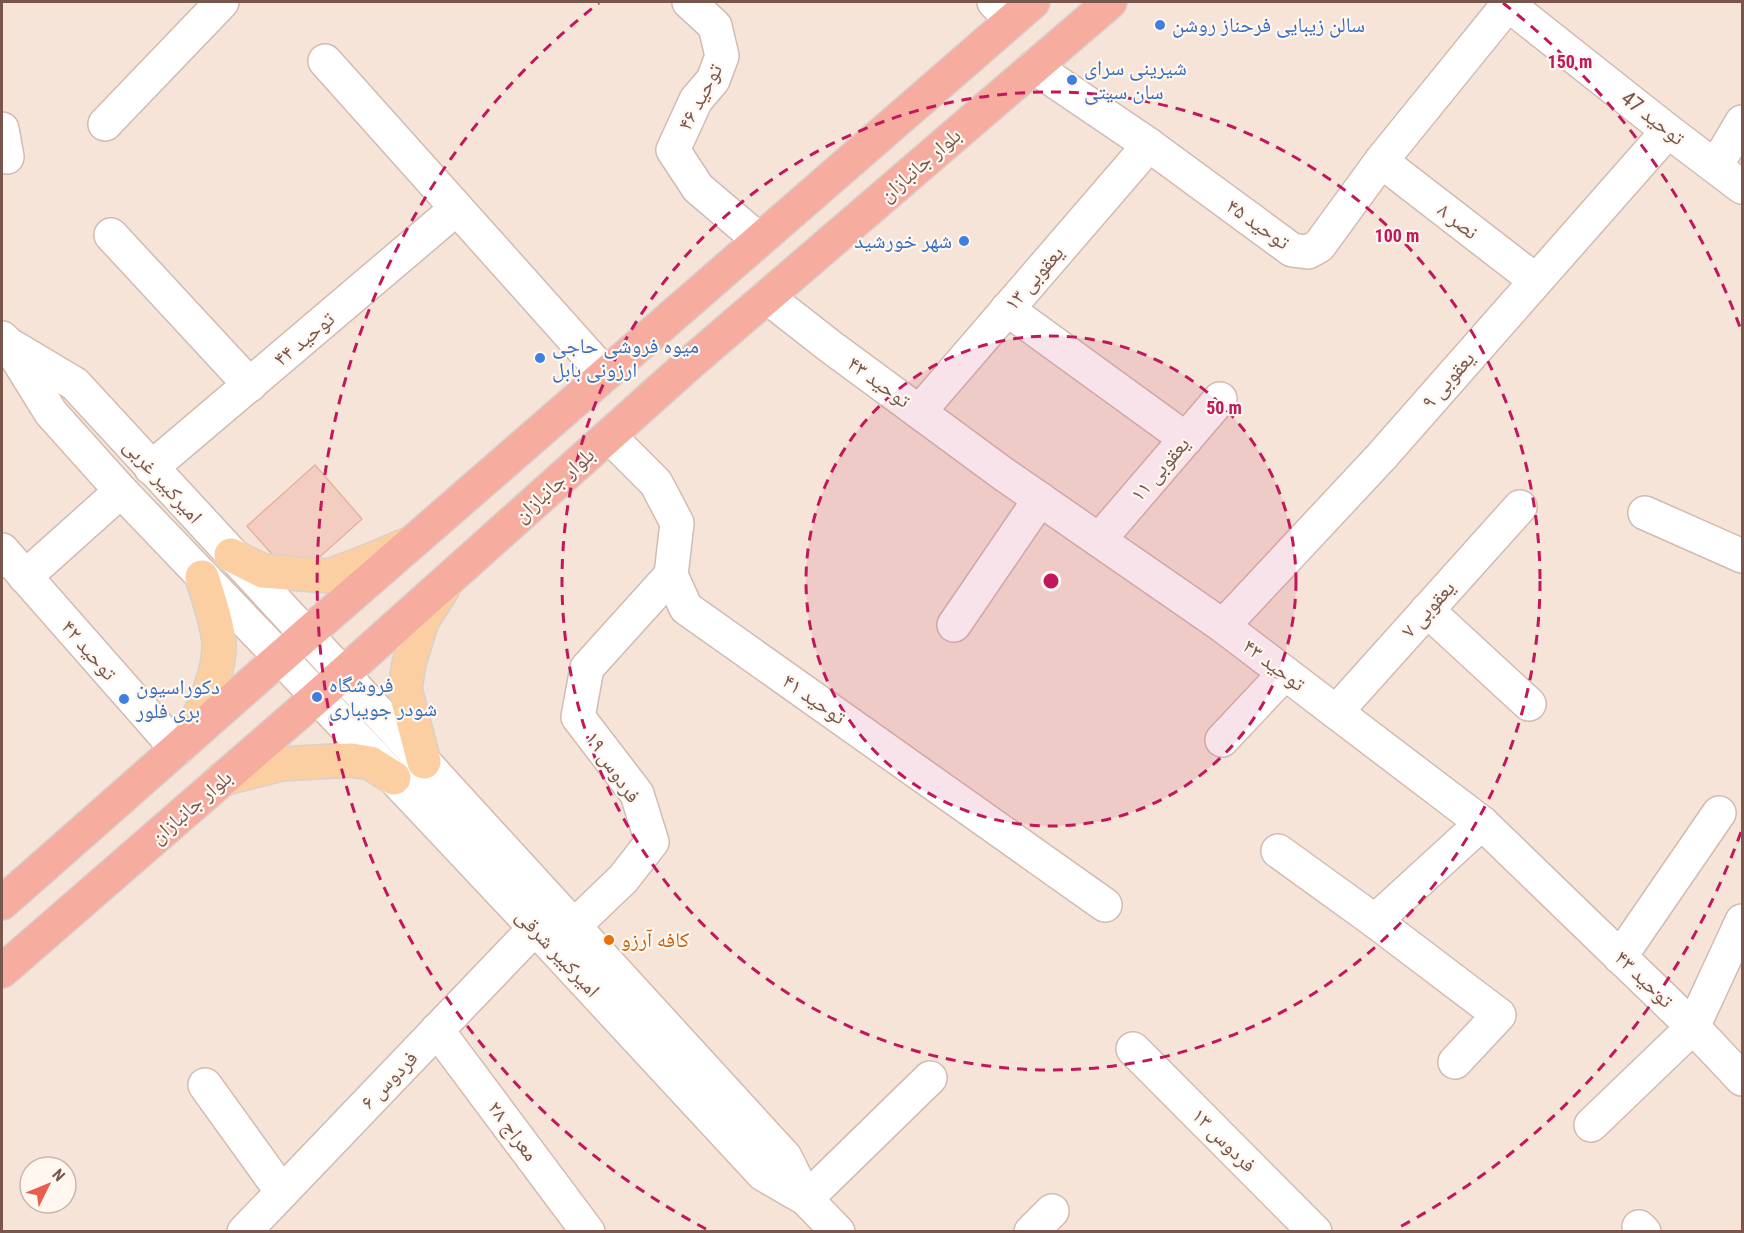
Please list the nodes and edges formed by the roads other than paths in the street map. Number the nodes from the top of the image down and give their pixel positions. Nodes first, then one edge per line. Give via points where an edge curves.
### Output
1 (222, 2) edge
2 (689, 2) edge
3 (1110, 2) edge
4 (1508, 2) edge
5 (1013, 8) edge
6 (325, 62) dead end
7 (1034, 67) junction
8 (1743, 122) edge
9 (105, 124) dead end
10 (1668, 131) junction
11 (1149, 145) junction
12 (1381, 161) junction
13 (1716, 166) junction
14 (1743, 187) edge
15 (456, 209) junction
16 (111, 235) dead end
17 (759, 240) junction
18 (1535, 280) junction
19 (768, 297) junction
20 (1007, 309) junction
21 (4, 341) edge
22 (605, 374) junction
23 (250, 385) junction
24 (1220, 399) dead end
25 (920, 412) junction
26 (609, 436) junction
27 (1186, 439) junction
28 (151, 468) junction
29 (120, 491) junction
30 (1040, 499) junction
31 (1520, 507) dead end
32 (1645, 513) dead end
33 (1099, 540) junction
34 (414, 542) junction
35 (2, 550) edge
36 (231, 555) junction
37 (1743, 556) edge
38 (671, 575) junction
39 (25, 577) junction
40 (202, 577) junction
41 (449, 579) junction
42 (1427, 610) junction
43 (954, 625) dead end
44 (1223, 626) junction
45 (306, 635) junction
46 (281, 658) junction
47 (1285, 673) junction
48 (342, 674) junction
49 (318, 697) junction
50 (1529, 704) dead end
51 (1336, 712) junction
52 (1222, 740) dead end
53 (183, 743) junction
54 (424, 762) junction
55 (394, 778) junction
56 (222, 779) junction
57 (1719, 813) dead end
58 (1482, 823) junction
59 (1278, 851) dead end
60 (2, 903) edge
61 (1105, 905) dead end
62 (1375, 921) junction
63 (1743, 921) edge
64 (574, 926) junction
65 (535, 928) junction
66 (1620, 957) junction
67 (2, 971) edge
68 (1693, 1027) junction
69 (437, 1030) junction
70 (1133, 1049) dead end
71 (1455, 1062) dead end
72 (930, 1078) dead end
73 (1743, 1079) edge
74 (205, 1085) dead end
75 (1591, 1125) dead end
76 (282, 1191) junction
77 (806, 1199) junction
78 (244, 1232) edge
79 (588, 1232) edge
80 (838, 1232) edge
81 (1315, 1232) edge

1 - 9 street
2 - 17 street, توحید ۴۶ via 715,26 722,56 713,80 696,100 673,150 698,188
3 - 7 highway, بلوار جانبازان
4 - 10 street, توحید 47
4 - 12 street, توحید ۴۵
5 - 17 highway
6 - 15 street
7 - 11 street, توحید ۴۵
7 - 19 highway, بلوار جانبازان
8 - 13 street
10 - 13 street, توحید 47
10 - 18 street, یعقوبی ۹
11 - 12 street, توحید ۴۵ via 1292,250 1308,252 1319,246
11 - 20 street, یعقوبی ۱۳
12 - 18 street, نصر ۸
13 - 14 street, توحید 47
15 - 22 street
15 - 23 street, توحید ۴۴
16 - 23 street
17 - 22 highway
18 - 44 street, یعقوبی ۹ via 1381,457
19 - 25 street, توحید ۴۳
19 - 26 highway, بلوار جانبازان
20 - 25 street, یعقوبی ۱۳
20 - 27 street
21 - 28 street, امیرکبیر غربی via 75,384
21 - 29 street, امیرکبیر غربی via 51,413
22 - 34 highway
23 - 28 street, توحید ۴۴
24 - 27 street, یعقوبی ۱۱
25 - 30 street, توحید ۴۳
26 - 38 street via 656,483 677,523
26 - 41 highway, بلوار جانبازان
27 - 33 street, یعقوبی ۱۱
28 - 36 street, امیرکبیر غربی
29 - 39 street
29 - 40 street, امیرکبیر غربی
30 - 33 street, توحید ۴۳
30 - 43 street
31 - 42 street, یعقوبی ۷
32 - 37 street
33 - 44 street, توحید ۴۳
34 - 36 main road via 329,576 263,571
34 - 45 highway
35 - 39 street, توحید ۴۲
36 - 45 street, امیرکبیر غربی
38 - 61 street, توحید ۴۱ via 686,608
38 - 64 street, فردوس ۱۹ via 587,668 578,717 637,794 652,842 623,879
39 - 53 street, توحید ۴۲
40 - 46 street, امیرکبیر غربی
40 - 53 main road via 219,638 218,648 210,691
41 - 48 highway, بلوار جانبازان
41 - 54 main road via 422,621 405,689
42 - 50 street
42 - 51 street, یعقوبی ۷
44 - 47 street, توحید ۴۳
45 - 46 highway
45 - 48 street, امیرکبیر غربی
46 - 49 street, امیرکبیر غربی
46 - 53 highway
47 - 51 street, توحید ۴۳
47 - 52 street
48 - 49 highway, بلوار جانبازان
48 - 54 street, امیرکبیر شرقی
49 - 55 street, امیرکبیر شرقی
49 - 56 highway, بلوار جانبازان
51 - 58 street, توحید ۴۳
53 - 60 highway
54 - 64 street, امیرکبیر شرقی
55 - 56 main road via 370,763 351,760 281,764
55 - 65 street, امیرکبیر شرقی
56 - 67 highway, بلوار جانبازان
57 - 66 street
58 - 62 street
58 - 66 street, توحید ۴۳
59 - 62 street
62 - 71 street via 1498,1015
63 - 68 street
64 - 77 street, امیرکبیر شرقی via 785,1157
65 - 69 street, فردوس ۶
65 - 77 street, امیرکبیر شرقی via 763,1174
66 - 68 street, توحید ۴۳
68 - 73 street, توحید ۴۳
68 - 75 street
69 - 76 street, فردوس ۶
69 - 79 street, معراج ۲۸
70 - 81 street, فردوس ۱۳
72 - 77 street
74 - 76 street
76 - 78 street, فردوس ۶
77 - 80 street, امیرکبیر شرقی

